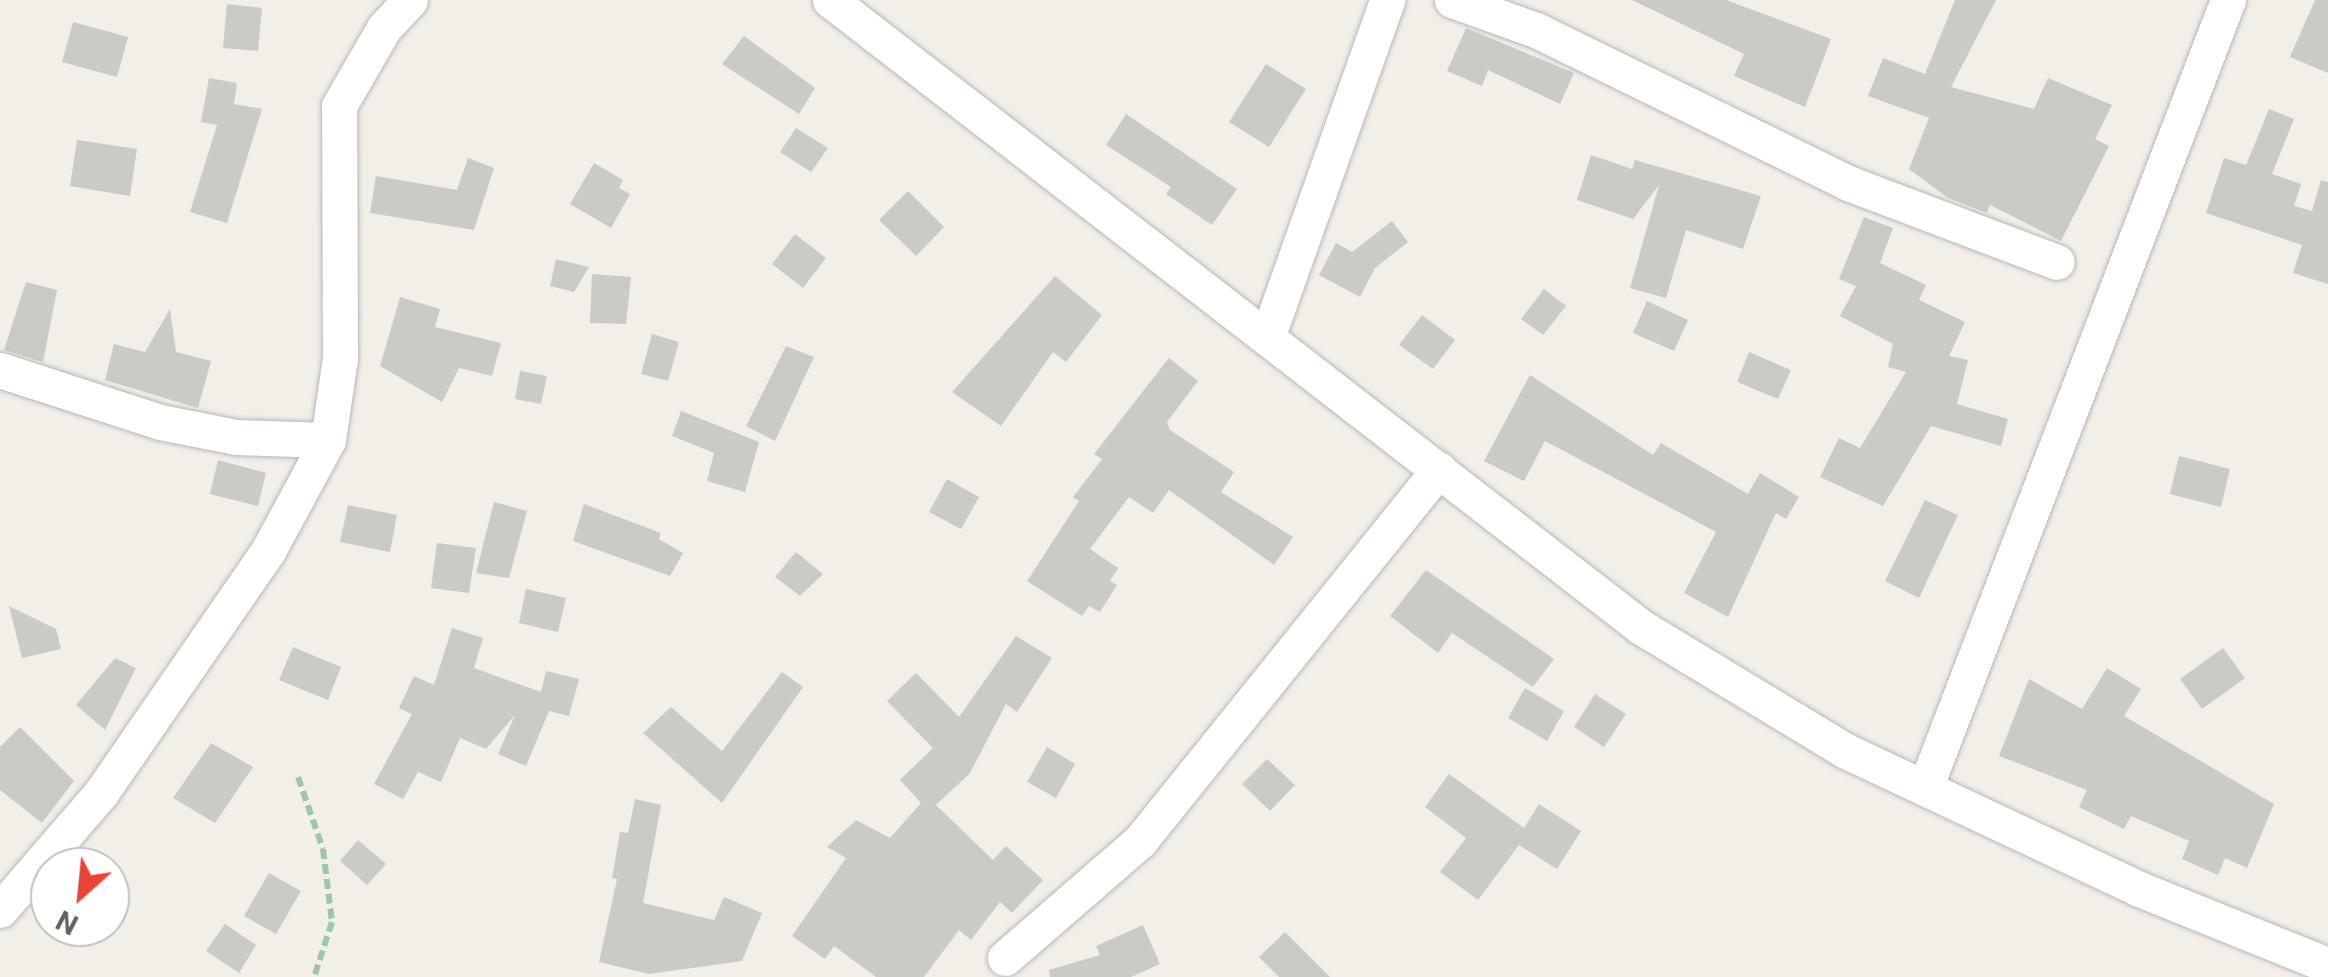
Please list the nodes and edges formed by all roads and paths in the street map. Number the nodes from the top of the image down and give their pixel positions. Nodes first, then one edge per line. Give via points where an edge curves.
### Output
1 (410, 0) edge
2 (830, 0) edge
3 (1387, 0) edge
4 (1452, 0) edge
5 (2228, 0) edge
6 (2056, 262) dead end
7 (1268, 335) junction
8 (0, 370) edge
9 (328, 440) junction
10 (1440, 469) junction
11 (298, 777) dead end
12 (1925, 788) junction
13 (0, 910) edge
14 (1006, 958) dead end
15 (2328, 965) edge
16 (314, 977) edge

1 - 9 street via 384,28 339,106 340,358
2 - 7 street
3 - 7 street
4 - 6 street via 1536,30 1848,183
5 - 12 street
7 - 10 street
8 - 9 street via 160,422 236,437
9 - 13 street via 268,551 100,793
10 - 12 street via 1641,627 1828,741
10 - 14 street via 1140,841
11 - 16 path via 323,850 332,922
12 - 15 street via 2136,888

